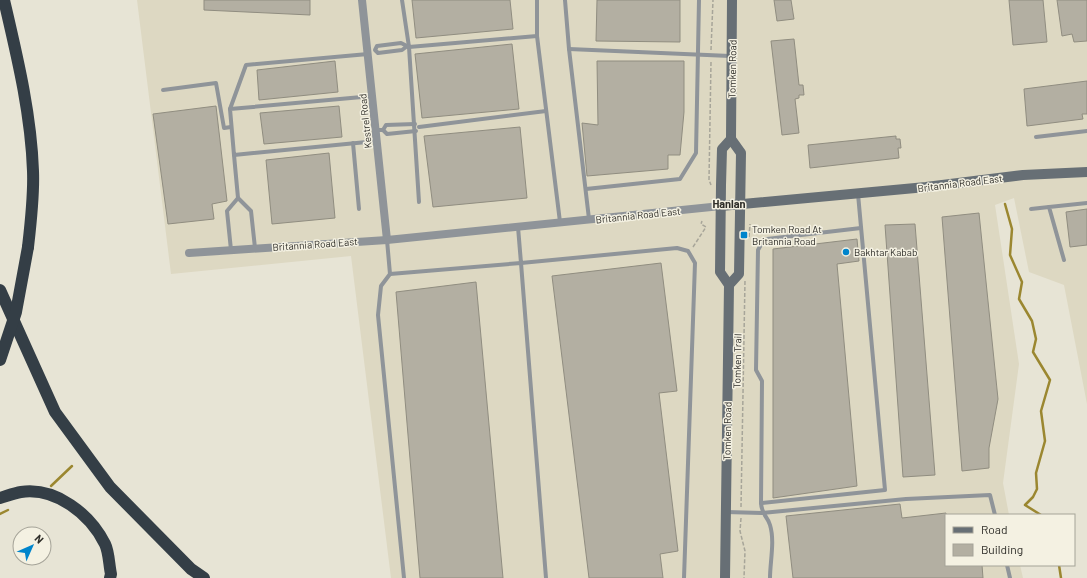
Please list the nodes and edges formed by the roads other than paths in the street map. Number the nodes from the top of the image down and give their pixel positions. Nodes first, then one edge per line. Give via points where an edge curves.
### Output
1 (4, 0) edge
2 (362, 0) edge
3 (402, 0) edge
4 (537, 0) edge
5 (565, 0) edge
6 (698, 0) edge
7 (732, 0) edge
8 (537, 36) junction
9 (407, 47) junction
10 (569, 49) junction
11 (370, 51) junction
12 (697, 54) junction
13 (732, 56) junction
14 (163, 90) dead end
15 (373, 96) junction
16 (230, 109) junction
17 (546, 111) junction
18 (414, 123) junction
19 (231, 127) junction
20 (419, 128) junction
21 (380, 130) junction
22 (1087, 131) edge
23 (414, 132) junction
24 (1036, 137) dead end
25 (731, 139) junction
26 (378, 141) junction
27 (353, 143) junction
28 (234, 155) junction
29 (1087, 172) edge
30 (586, 189) junction
31 (858, 193) junction
32 (238, 198) junction
33 (419, 202) dead end
34 (1087, 203) edge
35 (740, 205) junction
36 (720, 206) junction
37 (1049, 207) junction
38 (359, 209) dead end
39 (1031, 209) dead end
40 (589, 220) junction
41 (560, 222) junction
42 (518, 227) junction
43 (861, 228) junction
44 (387, 240) junction
45 (255, 248) junction
46 (231, 250) junction
47 (189, 253) dead end
48 (1064, 260) dead end
49 (521, 263) junction
50 (390, 274) junction
51 (729, 285) junction
52 (0, 290) edge
53 (0, 360) edge
54 (0, 498) edge
55 (761, 503) junction
56 (726, 512) junction
57 (762, 513) junction
58 (995, 514) edge
59 (1007, 566) edge
60 (110, 578) edge
61 (204, 578) edge
62 (404, 578) edge
63 (546, 578) edge
64 (684, 578) edge
65 (725, 578) edge
66 (770, 578) edge
67 (1010, 578) edge

1 - 53 highway, bridge via 19,63 33,170 28,247 16,312
2 - 11 street, Kestrel Road
3 - 9 lane
4 - 8 lane
5 - 10 lane
6 - 12 lane
7 - 13 main road, Tomken Road
8 - 9 lane
8 - 17 lane
9 - 11 lane via 378,53
9 - 11 lane via 401,43 377,46
9 - 18 lane
10 - 12 lane
10 - 30 lane
11 - 15 street, Kestrel Road
11 - 16 lane via 246,65
12 - 13 lane
12 - 30 lane via 696,153 680,179
13 - 25 main road, Tomken Road
14 - 19 lane via 216,83 224,128
15 - 16 lane
15 - 21 street, Kestrel Road
16 - 19 lane
17 - 20 lane
17 - 41 lane
18 - 20 lane
18 - 21 lane via 386,125
18 - 23 lane
19 - 28 lane
20 - 23 lane
21 - 23 lane via 387,134
21 - 26 street, Kestrel Road
22 - 24 lane
23 - 33 lane
25 - 35 main road via 741,153
25 - 36 main road, Tomken Road via 722,149
26 - 27 lane
26 - 44 street, Kestrel Road
27 - 28 lane
27 - 38 lane
28 - 32 lane
29 - 31 main road, Britannia Road East via 1023,175
30 - 40 lane
31 - 35 main road, Britannia Road East
31 - 43 lane
32 - 45 lane via 251,211
32 - 46 lane via 227,212
34 - 37 lane
35 - 36 main road, Britannia Road East
35 - 51 main road via 739,274
36 - 40 street, Britannia Road East
36 - 51 main road, Tomken Road via 720,272
37 - 39 lane
37 - 48 lane
40 - 41 street, Britannia Road East
41 - 42 street, Britannia Road East
42 - 44 street, Britannia Road East
42 - 49 lane
43 - 55 lane via 767,238 758,250 756,370 762,381
43 - 55 lane via 885,490
44 - 45 street, Britannia Road East
44 - 50 lane
45 - 46 street, Britannia Road East
46 - 47 street, Britannia Road East
49 - 50 lane
49 - 63 lane
49 - 64 lane via 676,248 688,251 695,263
50 - 62 lane via 381,286 378,315
51 - 56 main road, Tomken Road
52 - 61 highway via 54,412 110,487
54 - 60 highway via 22,492 48,494 71,505 92,524 105,545
55 - 57 lane
56 - 57 lane
56 - 65 main road, Tomken Road
57 - 58 lane via 906,499 990,495
57 - 66 lane via 770,524
59 - 67 lane

